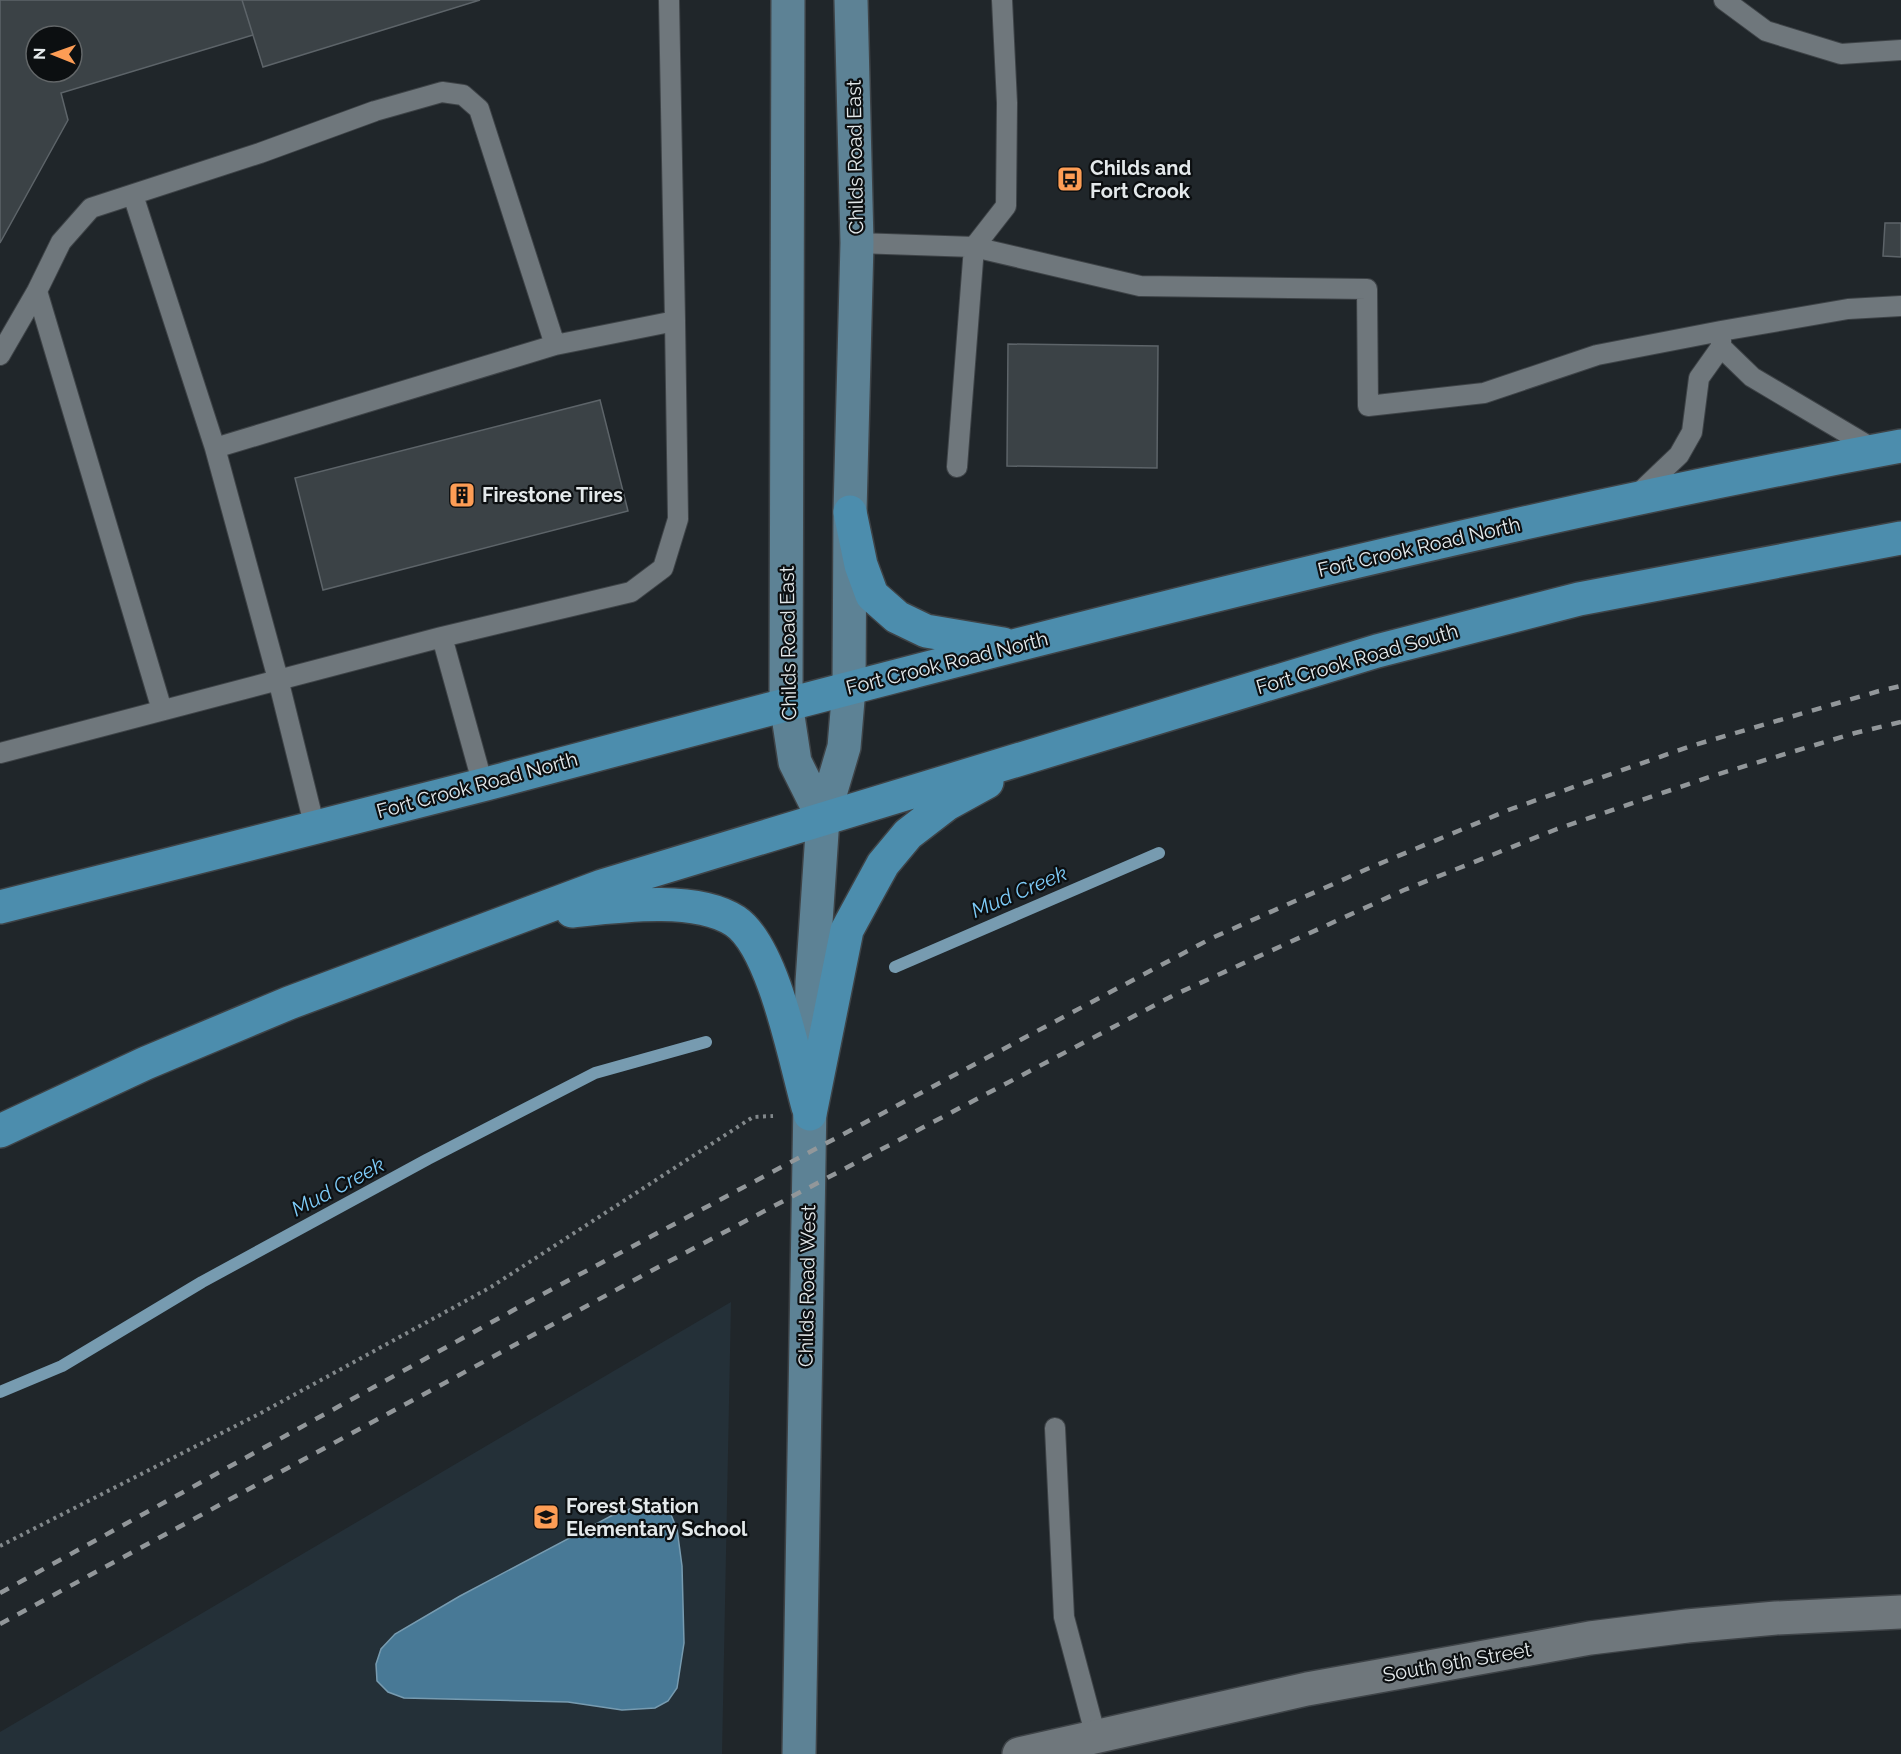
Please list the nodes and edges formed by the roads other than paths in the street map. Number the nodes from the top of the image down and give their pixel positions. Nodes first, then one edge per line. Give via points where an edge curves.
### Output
1 (669, 0) edge
2 (788, 0) edge
3 (851, 0) edge
4 (1002, 0) edge
5 (1724, 0) edge
6 (1901, 50) edge
7 (132, 195) junction
8 (856, 243) junction
9 (974, 248) junction
10 (37, 291) junction
11 (1901, 306) edge
12 (675, 321) junction
13 (1721, 339) junction
14 (555, 345) junction
15 (0, 356) edge
16 (215, 448) junction
17 (1889, 448) edge
18 (957, 467) dead end
19 (1632, 500) junction
20 (850, 512) junction
21 (1901, 538) edge
22 (442, 637) junction
23 (1014, 646) junction
24 (278, 679) junction
25 (849, 688) junction
26 (786, 704) junction
27 (162, 710) junction
28 (0, 753) edge
29 (1038, 753) junction
30 (483, 784) junction
31 (823, 818) junction
32 (315, 828) junction
33 (0, 908) edge
34 (514, 918) junction
35 (810, 1114) junction
36 (0, 1131) edge
37 (1055, 1428) dead end
38 (1901, 1612) edge
39 (1096, 1737) junction
40 (799, 1754) edge
41 (1019, 1754) edge

1 - 12 lane
2 - 26 street, Childs Road East
3 - 8 street, Childs Road East
4 - 9 lane via 1006,206
5 - 6 lane via 1766,31 1841,54
7 - 10 lane via 91,208 61,242
7 - 14 lane via 375,111 442,92 463,95 479,109
7 - 16 lane
8 - 9 lane
8 - 20 street, Childs Road East
9 - 13 lane via 1140,286 1367,290 1368,406 1484,393 1597,356
9 - 18 lane
10 - 15 lane
10 - 27 lane
11 - 13 lane via 1848,309
12 - 14 lane
12 - 22 lane via 678,519 663,568 631,592
13 - 17 lane via 1752,377
13 - 19 lane via 1699,378 1692,432 1679,454
14 - 16 lane
16 - 24 lane
17 - 19 main road, Fort Crook Road North
19 - 23 main road, Fort Crook Road North via 1273,580
20 - 23 main road via 872,596 897,616 926,631
20 - 25 street, Childs Road East
21 - 29 main road, Fort Crook Road South via 1579,598 1377,651
22 - 24 lane
22 - 30 lane
23 - 25 main road, Fort Crook Road North
24 - 27 lane
24 - 32 lane
25 - 26 main road, Fort Crook Road North
25 - 31 street, Childs Road East via 844,747
26 - 30 main road, Fort Crook Road North
26 - 31 street, Childs Road East via 795,762
27 - 28 lane
29 - 31 main road, Fort Crook Road South
29 - 35 main road via 947,804 908,834 883,864 847,930
30 - 32 main road, Fort Crook Road North
31 - 34 main road via 602,886
31 - 35 street, Childs Road West via 812,982
32 - 33 main road, Fort Crook Road North
34 - 35 main road via 632,904 677,905 735,921 753,940 776,988
34 - 36 main road via 278,1008 146,1063
35 - 40 street, Childs Road West
37 - 39 lane via 1064,1617
38 - 39 street, South 9th Street via 1743,1621 1590,1638 1307,1689
39 - 41 street, South 9th Street

